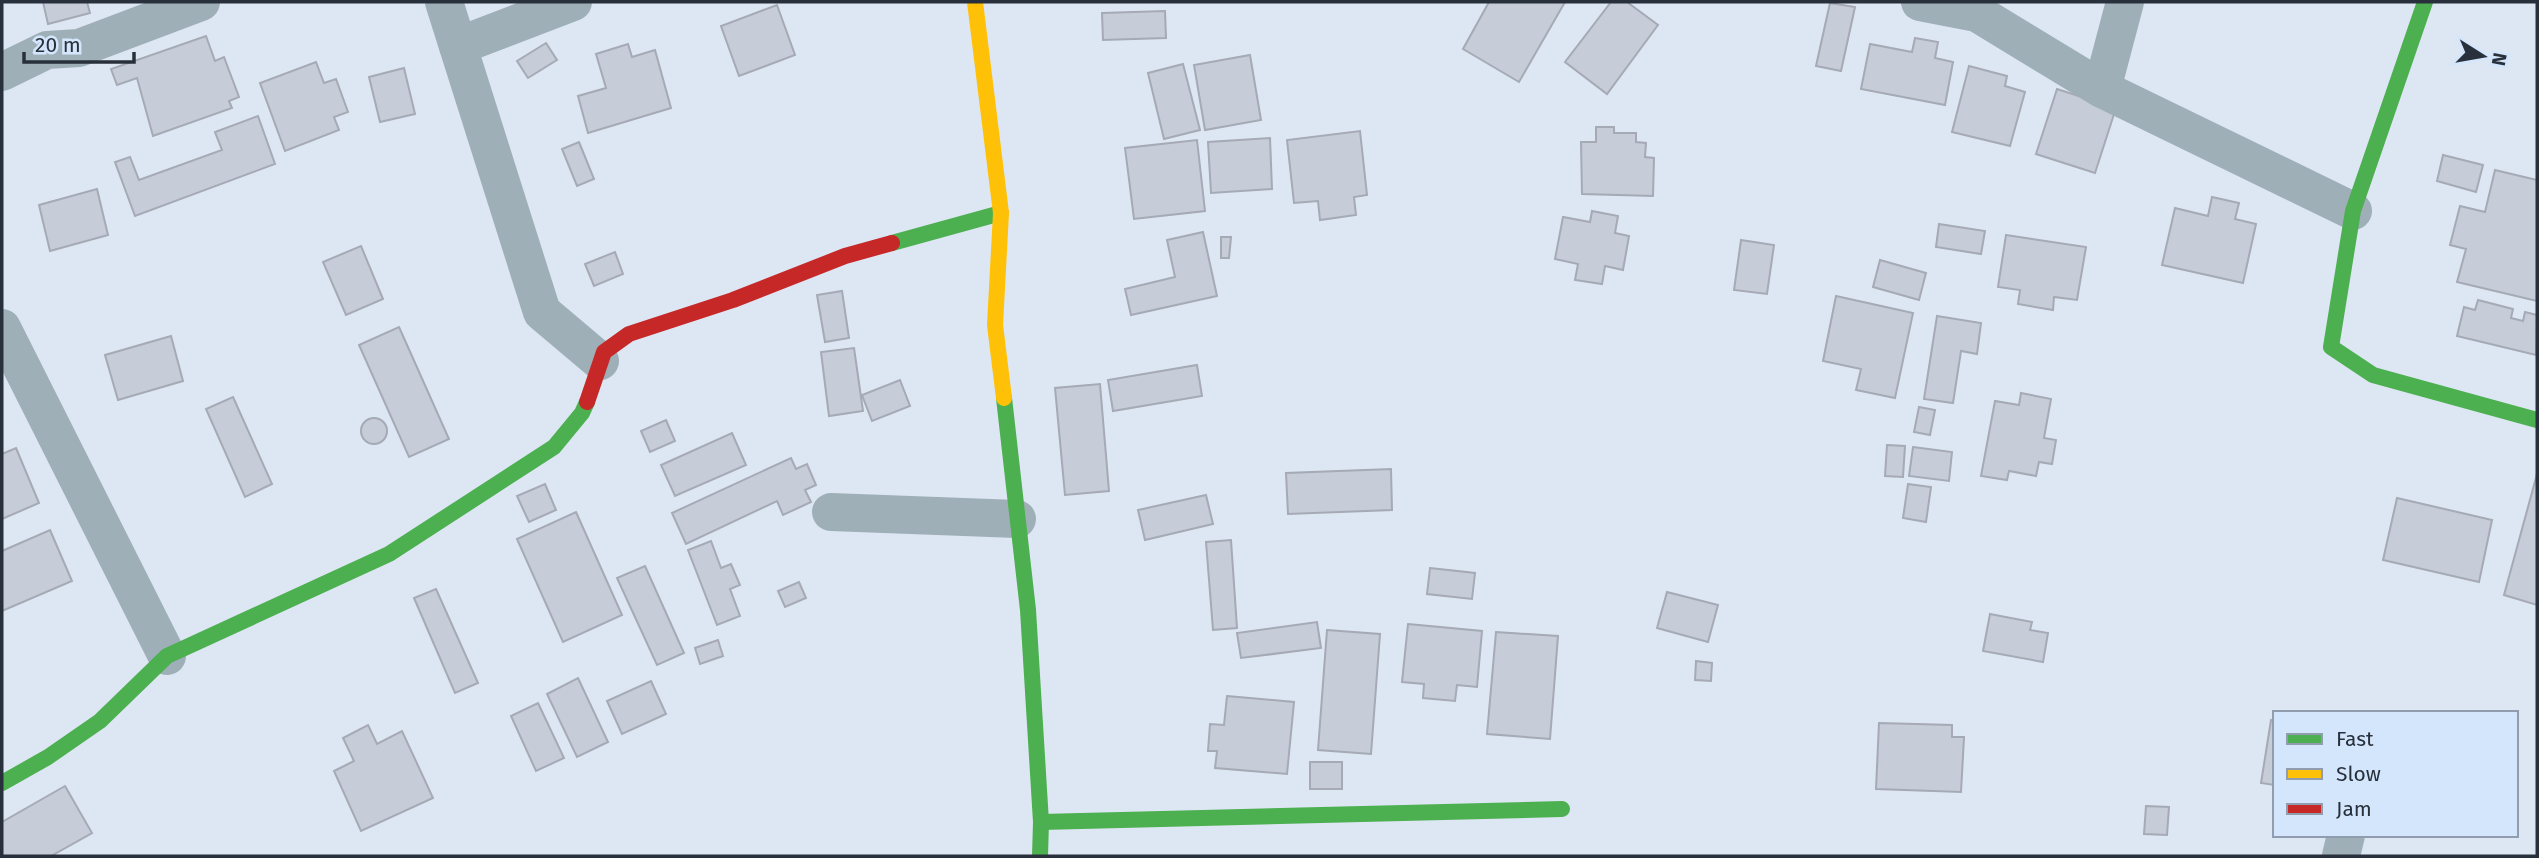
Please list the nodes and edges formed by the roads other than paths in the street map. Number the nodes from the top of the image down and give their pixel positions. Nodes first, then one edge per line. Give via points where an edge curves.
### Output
1 (201, 2) edge
2 (444, 2) edge
3 (573, 2) edge
4 (975, 2) edge
5 (1920, 2) edge
6 (2125, 2) edge
7 (2425, 2) edge
8 (458, 46) junction
9 (2, 72) edge
10 (2102, 89) junction
11 (2353, 211) junction
12 (1000, 213) junction
13 (2, 328) edge
14 (600, 361) junction
15 (2537, 420) edge
16 (831, 512) dead end
17 (1017, 519) junction
18 (167, 656) junction
19 (2, 783) edge
20 (1562, 809) dead end
21 (1041, 822) junction
22 (2346, 837) edge
23 (1040, 856) edge
24 (2341, 856) edge

1 - 9 street via 79,48 47,50
2 - 8 street
3 - 8 street
4 - 12 street
5 - 10 street via 1977,13
6 - 10 street
7 - 11 street
8 - 14 street via 542,312
10 - 11 street
11 - 15 street via 2331,347 2373,375
12 - 14 street via 845,256 629,334 604,352
12 - 17 street via 995,325
13 - 18 street
14 - 18 street via 582,413 554,447 390,554
16 - 17 street
17 - 21 street via 1028,610
18 - 19 street via 100,721
20 - 21 street
21 - 23 street
22 - 24 street

